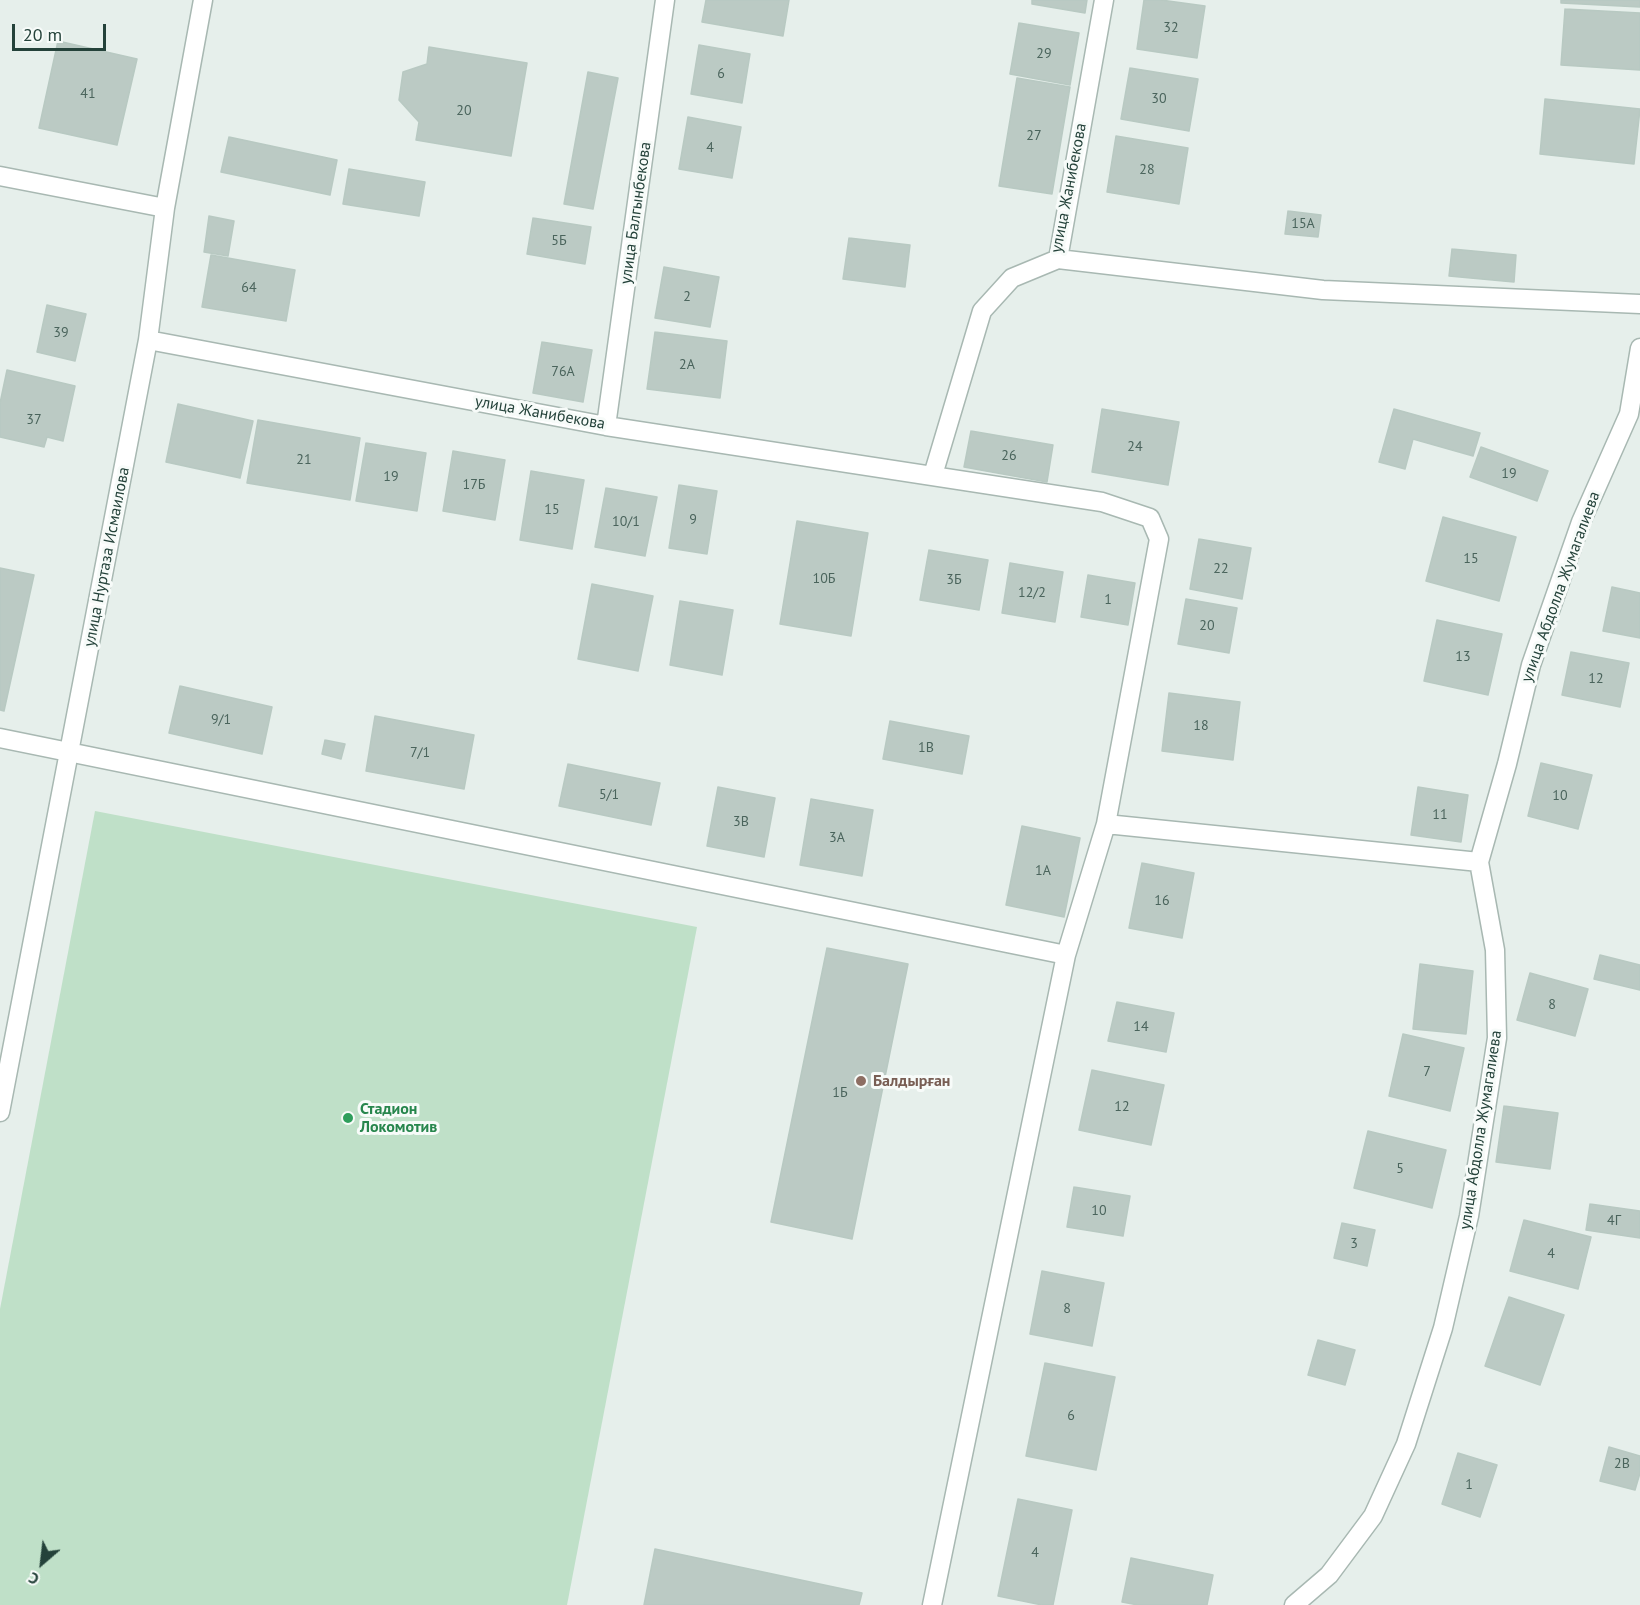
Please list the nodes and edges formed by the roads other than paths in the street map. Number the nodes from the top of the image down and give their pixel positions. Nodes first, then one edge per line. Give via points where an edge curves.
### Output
1 (203, 0) edge
2 (665, 0) edge
3 (1104, 0) edge
4 (0, 176) edge
5 (165, 208) junction
6 (1058, 259) junction
7 (1640, 304) edge
8 (148, 340) junction
9 (1640, 348) edge
10 (606, 426) junction
11 (933, 475) junction
12 (0, 738) edge
13 (70, 751) junction
14 (1106, 824) junction
15 (1479, 862) junction
16 (1066, 955) junction
17 (0, 1112) edge
18 (932, 1605) edge
19 (1293, 1605) edge

1 - 5 street, улица Нуртаза Исмаилова
2 - 10 street, улица Балгынбекова
3 - 6 street, улица Жанибекова
4 - 5 street
5 - 8 street, улица Нуртаза Исмаилова
6 - 7 street via 1323,290
6 - 11 street, улица Жанибекова via 1012,278 982,310
8 - 10 street, улица Жанибекова
8 - 13 street, улица Нуртаза Исмаилова
9 - 15 street, улица Абдолла Жумагалиева via 1629,414 1581,522 1531,664
10 - 11 street, улица Жанибекова
11 - 14 street, улица Жанибекова via 1102,502 1150,518 1160,539
12 - 13 street
13 - 16 street
13 - 17 street, улица Нуртаза Исмаилова
14 - 15 street
14 - 16 street
15 - 19 street, улица Абдолла Жумагалиева via 1495,950 1497,1038 1469,1216 1443,1328 1406,1444 1373,1516 1329,1575
16 - 18 street

